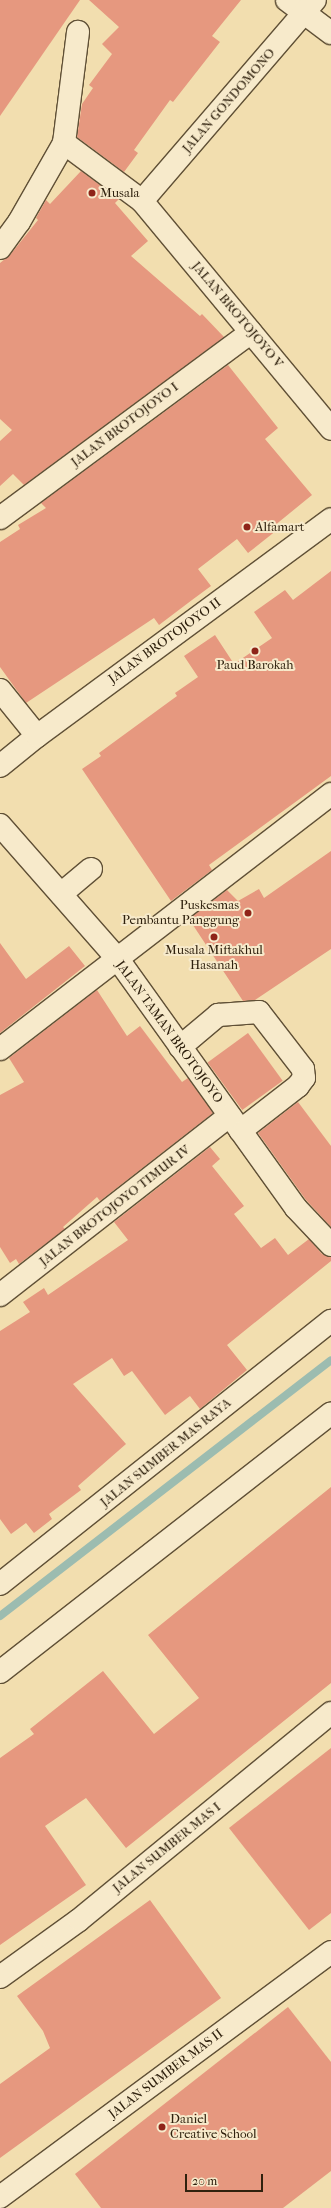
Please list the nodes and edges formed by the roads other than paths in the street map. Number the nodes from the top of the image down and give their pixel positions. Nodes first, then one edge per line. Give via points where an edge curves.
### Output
1 (287, 0) edge
2 (310, 7) edge
3 (78, 32) dead end
4 (331, 33) edge
5 (64, 143) junction
6 (142, 200) junction
7 (0, 248) edge
8 (251, 332) junction
9 (331, 429) edge
10 (0, 518) edge
11 (331, 519) edge
12 (0, 690) edge
13 (37, 736) junction
14 (0, 766) edge
15 (331, 794) edge
16 (0, 825) edge
17 (91, 868) dead end
18 (61, 894) junction
19 (117, 958) junction
20 (180, 1047) junction
21 (0, 1049) edge
22 (234, 1123) junction
23 (331, 1245) edge
24 (0, 1295) edge
25 (331, 1321) edge
26 (331, 1413) edge
27 (0, 1584) edge
28 (0, 1672) edge
29 (331, 1713) edge
30 (331, 1952) edge
31 (0, 1977) edge
32 (0, 2197) edge
33 (0, 2204) edge
34 (3, 2208) edge

1 - 2 street
2 - 4 street
2 - 6 street, JALAN GONDOMONO
3 - 5 street
5 - 6 street, JALAN BROTOJOYO V
5 - 7 street via 19,222
6 - 8 street, JALAN BROTOJOYO V
8 - 9 street, JALAN BROTOJOYO V
8 - 10 street, JALAN BROTOJOYO I
11 - 13 street, JALAN BROTOJOYO II
12 - 13 street
13 - 14 street, JALAN BROTOJOYO II
15 - 19 street
16 - 18 street, JALAN TAMAN BROTOJOYO
17 - 18 street
18 - 19 street, JALAN TAMAN BROTOJOYO
19 - 20 street, JALAN TAMAN BROTOJOYO
19 - 21 street
20 - 22 street, JALAN TAMAN BROTOJOYO
20 - 22 street, JALAN BROTOJOYO TIMUR IV via 218,1014 259,1012 303,1069 304,1078 298,1086
22 - 23 street, JALAN TAMAN BROTOJOYO via 296,1208
22 - 24 street, JALAN BROTOJOYO TIMUR IV
25 - 27 street, JALAN SUMBER MAS RAYA
26 - 28 street
29 - 31 street, JALAN SUMBER MAS I via 79,1920
30 - 32 street, JALAN SUMBER MAS II
33 - 34 street

